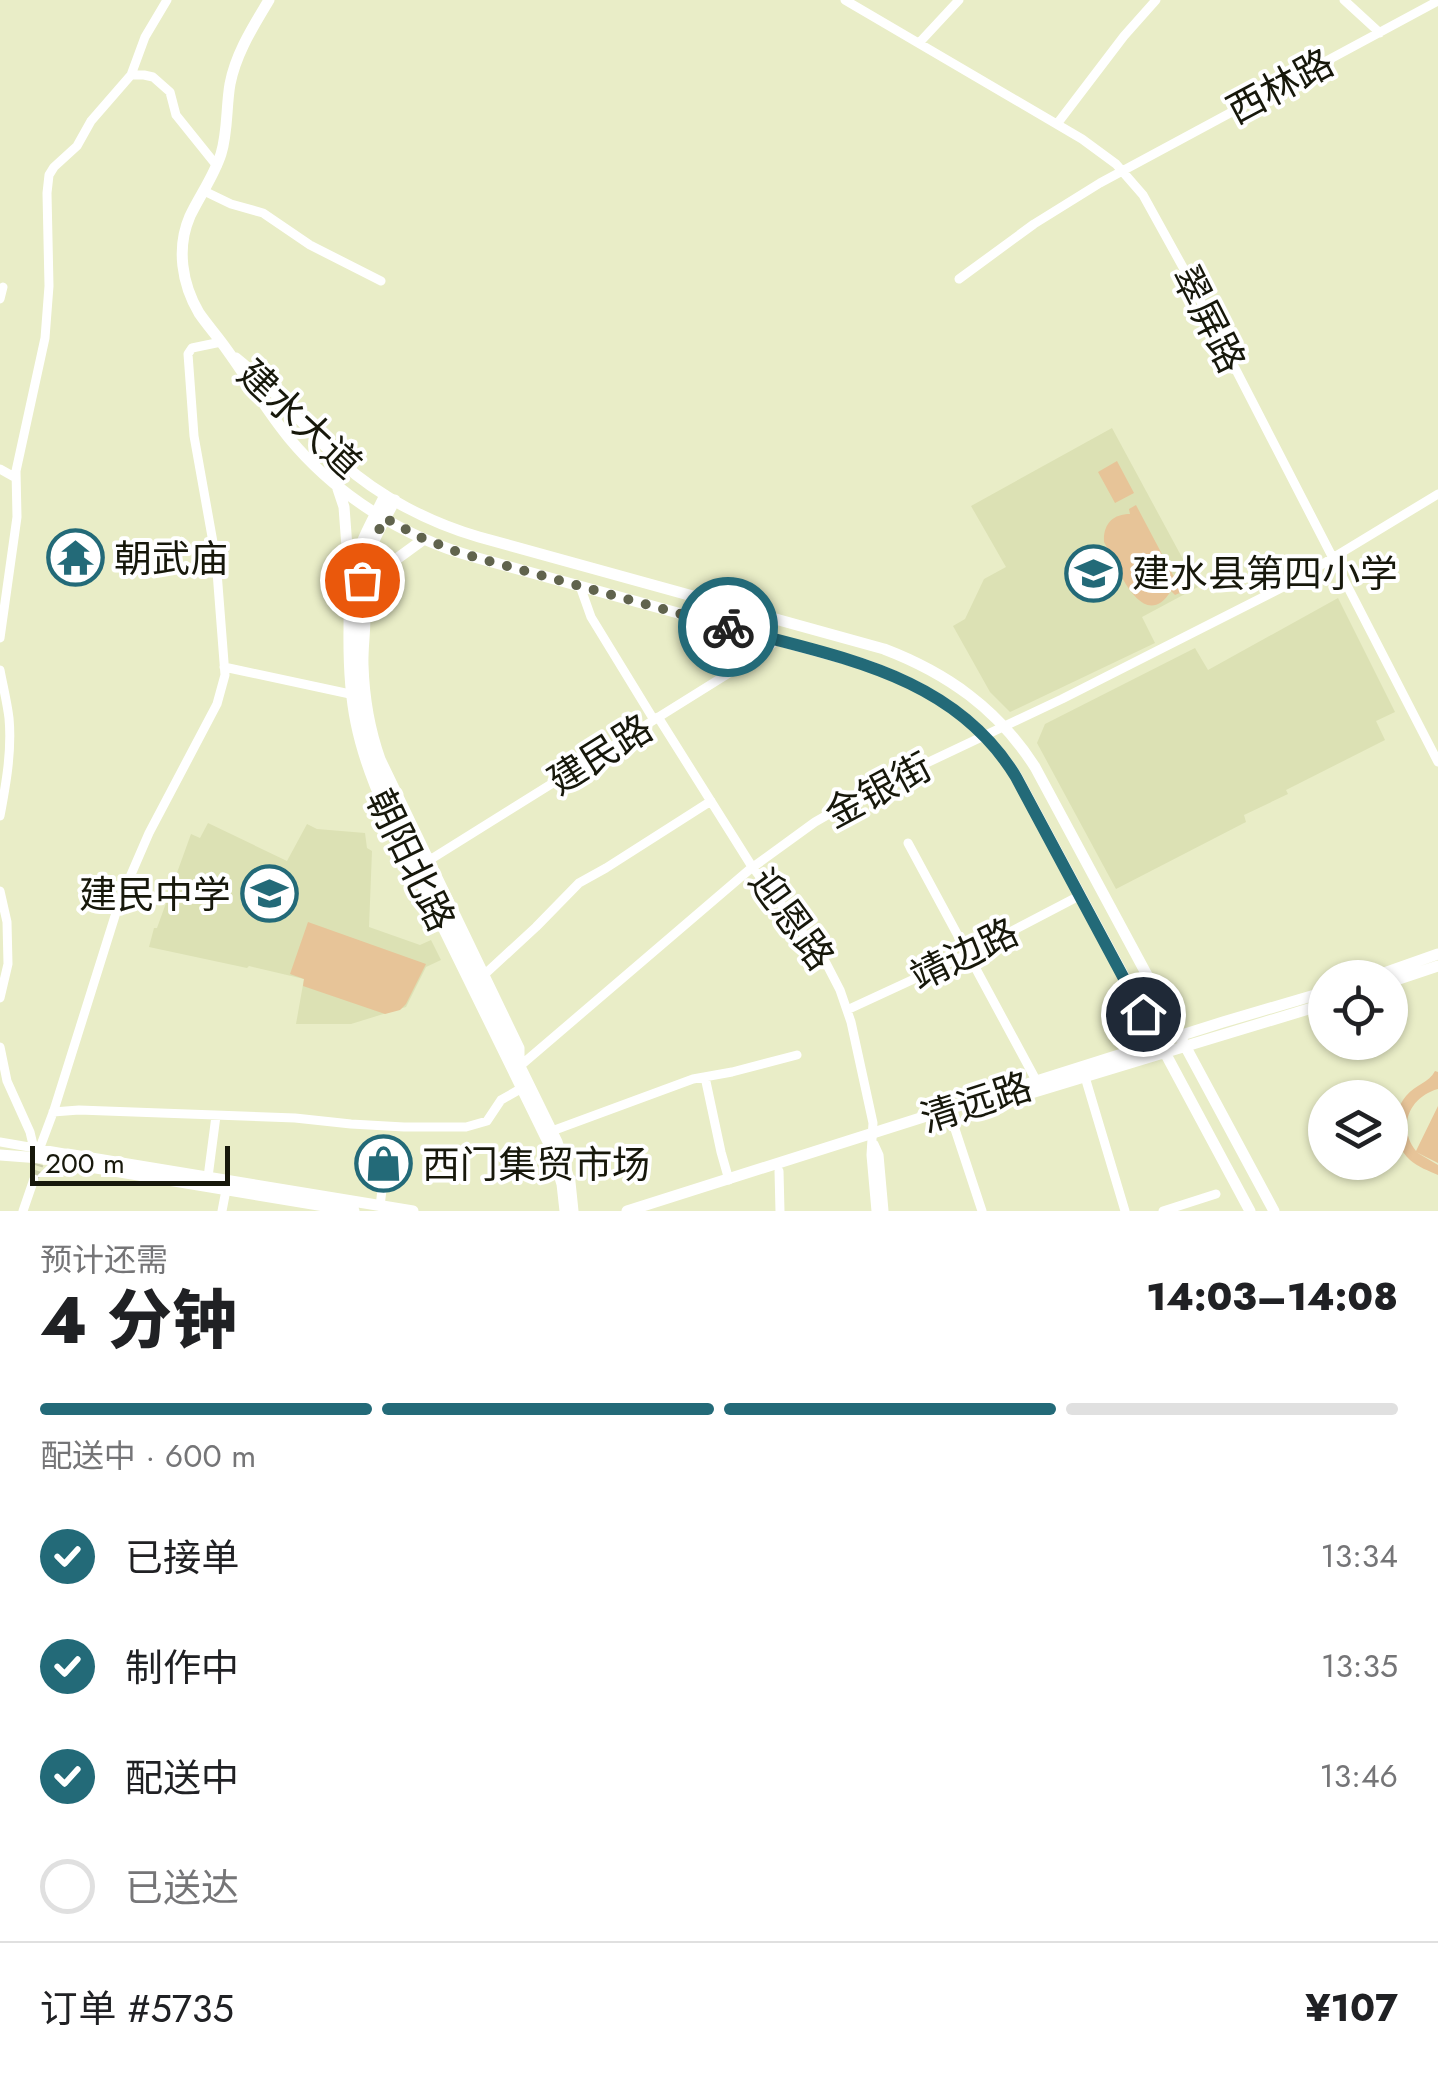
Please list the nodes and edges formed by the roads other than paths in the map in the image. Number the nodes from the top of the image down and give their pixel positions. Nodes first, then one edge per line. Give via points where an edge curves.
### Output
1 (166, 0) edge
2 (269, 0) edge
3 (845, 0) edge
4 (959, 0) edge
5 (1156, 0) edge
6 (1344, 0) edge
7 (1438, 2) edge
8 (1380, 33) junction
9 (919, 44) junction
10 (131, 75) junction
11 (1056, 124) junction
12 (217, 166) junction
13 (1122, 171) junction
14 (204, 190) junction
15 (960, 279) dead end
16 (381, 281) dead end
17 (2, 287) edge
18 (0, 299) edge
19 (225, 347) junction
20 (0, 470) edge
21 (16, 478) junction
22 (336, 485) junction
23 (1438, 494) edge
24 (390, 498) junction
25 (381, 516) junction
26 (424, 539) junction
27 (1332, 560) junction
28 (355, 585) junction
29 (580, 586) junction
30 (0, 638) edge
31 (776, 640) junction
32 (224, 667) junction
33 (0, 670) edge
34 (350, 694) junction
35 (656, 718) junction
36 (1005, 726) junction
37 (985, 736) junction
38 (1438, 762) edge
39 (711, 801) junction
40 (0, 816) edge
41 (908, 843) dead end
42 (426, 862) junction
43 (753, 867) junction
44 (0, 890) edge
45 (1079, 896) junction
46 (966, 954) junction
47 (1438, 954) edge
48 (1408, 965) edge
49 (1438, 966) edge
50 (485, 974) junction
51 (1408, 976) edge
52 (0, 998) edge
53 (1308, 998) edge
54 (1308, 1009) edge
55 (848, 1010) junction
56 (1182, 1042) junction
57 (0, 1047) edge
58 (1162, 1048) junction
59 (797, 1055) dead end
60 (520, 1066) junction
61 (705, 1077) junction
62 (1084, 1077) junction
63 (1038, 1082) junction
64 (522, 1088) junction
65 (53, 1112) junction
66 (950, 1114) junction
67 (216, 1116) junction
68 (552, 1130) junction
69 (873, 1138) junction
70 (0, 1142) edge
71 (0, 1154) edge
72 (41, 1156) junction
73 (779, 1171) junction
74 (208, 1177) junction
75 (34, 1179) tunnel mouth
76 (729, 1180) junction
77 (383, 1182) dead end
78 (226, 1190) junction
79 (1216, 1194) dead end
80 (380, 1206) junction
81 (23, 1211) edge
82 (222, 1211) edge
83 (354, 1211) edge
84 (413, 1211) edge
85 (565, 1211) edge
86 (573, 1211) edge
87 (627, 1211) edge
88 (651, 1211) edge
89 (780, 1211) edge
90 (880, 1211) edge
91 (982, 1211) edge
92 (1125, 1211) edge
93 (1163, 1211) edge
94 (1250, 1211) edge
95 (1274, 1211) edge

1 - 10 street
2 - 12 main road via 235,64
3 - 9 street, 翠屏路
4 - 9 street
5 - 11 street
6 - 8 street
7 - 8 street, 西林路
8 - 13 street, 西林路
9 - 11 street, 翠屏路
10 - 12 street via 152,77 170,92 176,115
10 - 21 street via 49,175 44,338
11 - 13 street, 翠屏路
12 - 14 main road
13 - 15 street, 西林路
13 - 27 street, 翠屏路 via 1144,196 1185,271
14 - 16 street via 263,213
14 - 19 main road via 186,227 182,261 195,306
17 - 18 street
19 - 22 main road, 建水大道 via 290,439
19 - 24 main road, 建水大道 via 342,463
19 - 32 street via 192,348 188,354
20 - 21 street
21 - 30 street via 18,517
22 - 25 main road, 建水大道
22 - 28 main road
23 - 27 street, 金银街
24 - 25 main road, 朝阳北路
24 - 36 main road, 建水大道 via 466,534 884,649 941,674
25 - 26 main road, 建水大道
25 - 28 main road, 朝阳北路 via 356,557
26 - 28 main road
26 - 29 main road, 建水大道
27 - 36 street, 金银街
27 - 38 street, 翠屏路
28 - 34 main road, 朝阳北路
28 - 42 main road, 朝阳北路 via 362,721 380,778
29 - 31 main road, 建水大道
29 - 35 street, 迎恩路 via 591,618
31 - 35 street, 建民路
31 - 37 main road, 建水大道 via 907,680
32 - 34 street
32 - 65 street via 218,704 120,900
33 - 40 street via 9,746
34 - 64 main road, 朝阳北路 via 372,781
35 - 39 street, 迎恩路
35 - 42 street, 建民路
36 - 37 street, 金银街
36 - 56 main road, 建水大道 via 1035,766
37 - 43 street, 金银街 via 856,798
37 - 45 main road, 建水大道 via 1016,777
39 - 43 street, 迎恩路
39 - 50 street via 579,883
41 - 46 street
42 - 50 street
42 - 60 main road, 朝阳北路
43 - 55 street, 迎恩路 via 830,970
43 - 60 street, 金银街
44 - 52 street via 8,964
45 - 46 street, 靖边路
45 - 58 main road, 建水大道
46 - 55 street, 靖边路
46 - 63 street
47 - 48 main road
49 - 51 main road
50 - 60 street via 520,1048
53 - 56 main road, 清远路
54 - 56 main road, 清远路
55 - 69 street, 迎恩路
56 - 58 main road, 清远路
56 - 95 main road, 建水大道
57 - 72 street
58 - 62 main road, 清远路
58 - 63 main road, 清远路
58 - 94 main road, 建水大道
59 - 61 street
60 - 68 main road, 朝阳北路
61 - 68 street
61 - 76 street
62 - 66 main road, 清远路
62 - 92 street
63 - 66 main road, 清远路
64 - 67 street via 487,1120 466,1127
64 - 85 main road, 朝阳北路 via 557,1164
65 - 67 street
65 - 72 street
66 - 69 main road, 清远路
66 - 91 street
67 - 74 street
68 - 86 main road, 朝阳北路
69 - 73 main road, 清远路
69 - 76 main road, 清远路
69 - 90 street, 迎恩路
70 - 72 street
71 - 72 main road
72 - 74 main road via 67,1154
72 - 78 main road
73 - 88 main road, 清远路
73 - 89 street
74 - 80 main road
75 - 81 street
76 - 87 main road, 清远路
77 - 80 street
78 - 82 street
78 - 83 main road
79 - 93 street
80 - 84 main road

